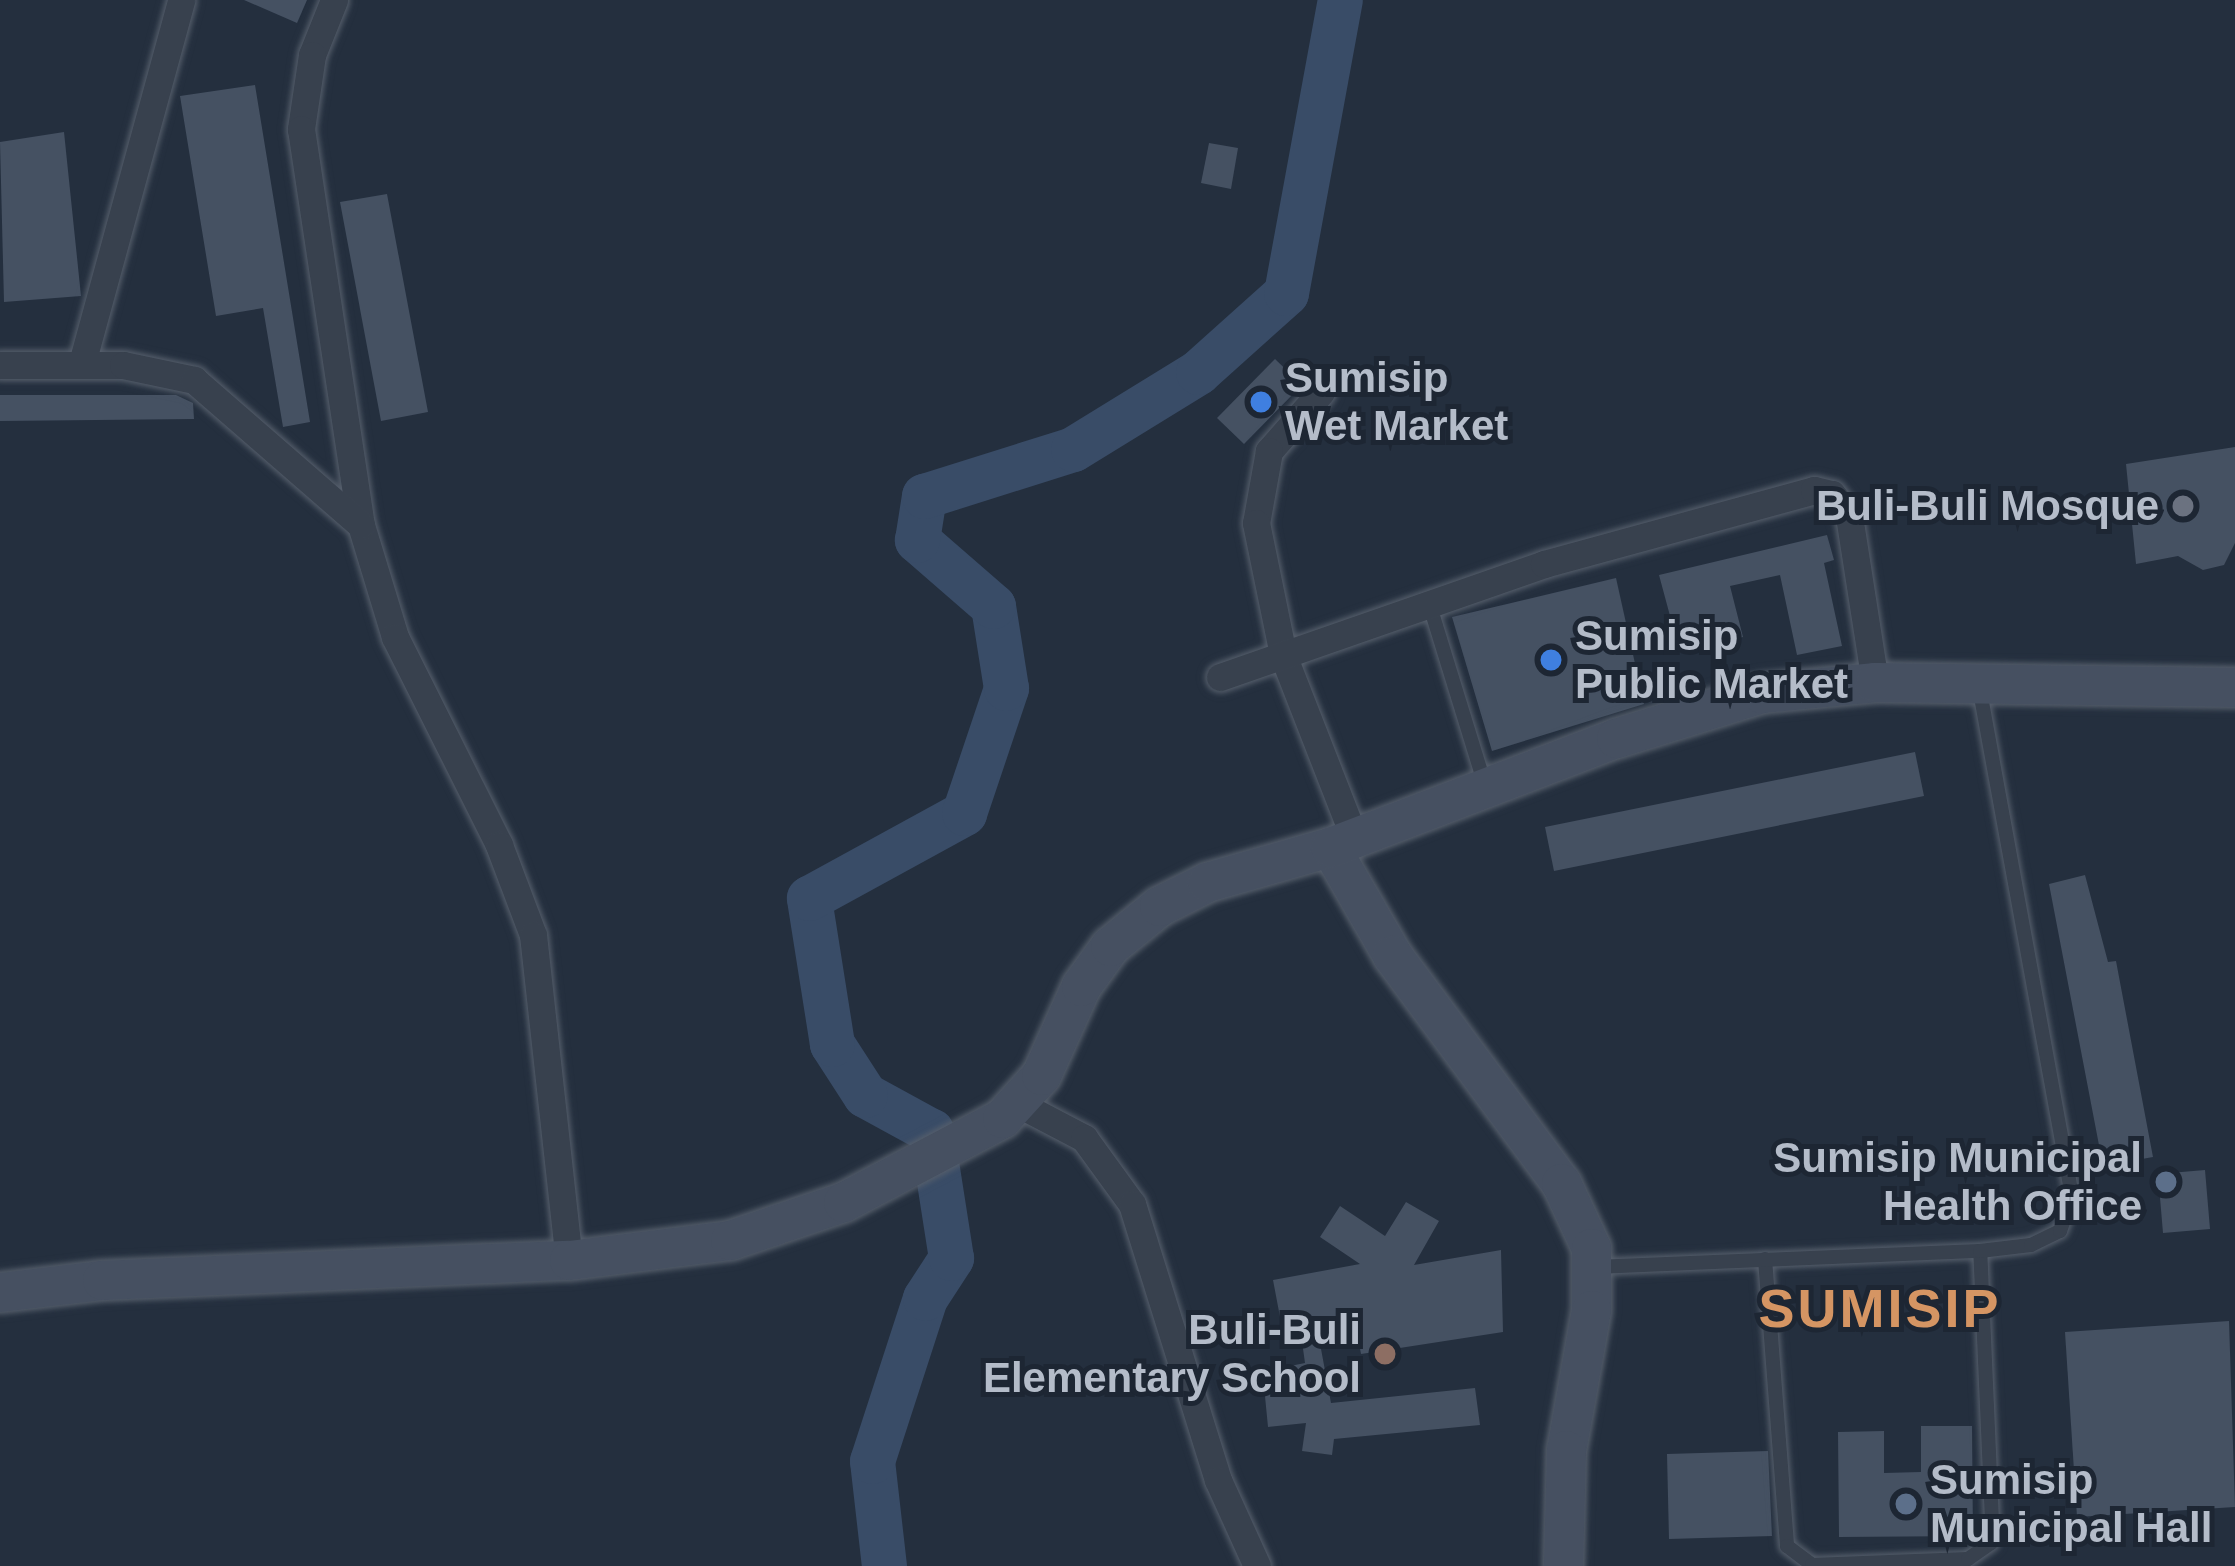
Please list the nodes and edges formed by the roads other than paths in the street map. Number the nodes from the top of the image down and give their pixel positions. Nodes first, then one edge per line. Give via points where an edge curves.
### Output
1 (181, 0) edge
2 (334, 0) edge
3 (82, 363) junction
4 (0, 365) edge
5 (1321, 392) dead end
6 (362, 525) junction
7 (1430, 603) junction
8 (1283, 655) junction
9 (1220, 677) dead end
10 (1978, 680) junction
11 (1875, 682) junction
12 (2235, 687) edge
13 (1485, 788) junction
14 (1342, 842) junction
15 (1017, 1103) junction
16 (1980, 1251) junction
17 (1765, 1259) junction
18 (568, 1260) junction
19 (1595, 1267) junction
20 (0, 1292) edge
21 (1256, 1566) edge
22 (1563, 1566) edge

1 - 3 street
2 - 6 street via 312,55 301,129
3 - 4 street
3 - 6 street via 194,380
5 - 8 street via 1269,451 1259,485 1262,571
6 - 18 street via 395,637 499,845 533,935
7 - 8 street
7 - 11 street via 1814,490 1832,494 1849,516
7 - 13 lane
8 - 9 street
8 - 14 street
10 - 11 street
10 - 12 street
10 - 16 lane via 2072,1196 2071,1213 2051,1240
11 - 13 street via 1707,707
13 - 14 street
14 - 15 street via 1207,882 1137,920 1095,964 1041,1075
14 - 19 street via 1392,955 1561,1183
15 - 18 street via 982,1130 843,1202 730,1240
15 - 21 street via 1084,1138 1132,1204 1217,1480
16 - 17 lane
16 - 17 lane via 1991,1543 1968,1559 1812,1565 1787,1546
17 - 19 lane
18 - 20 street
19 - 22 street via 1566,1450

